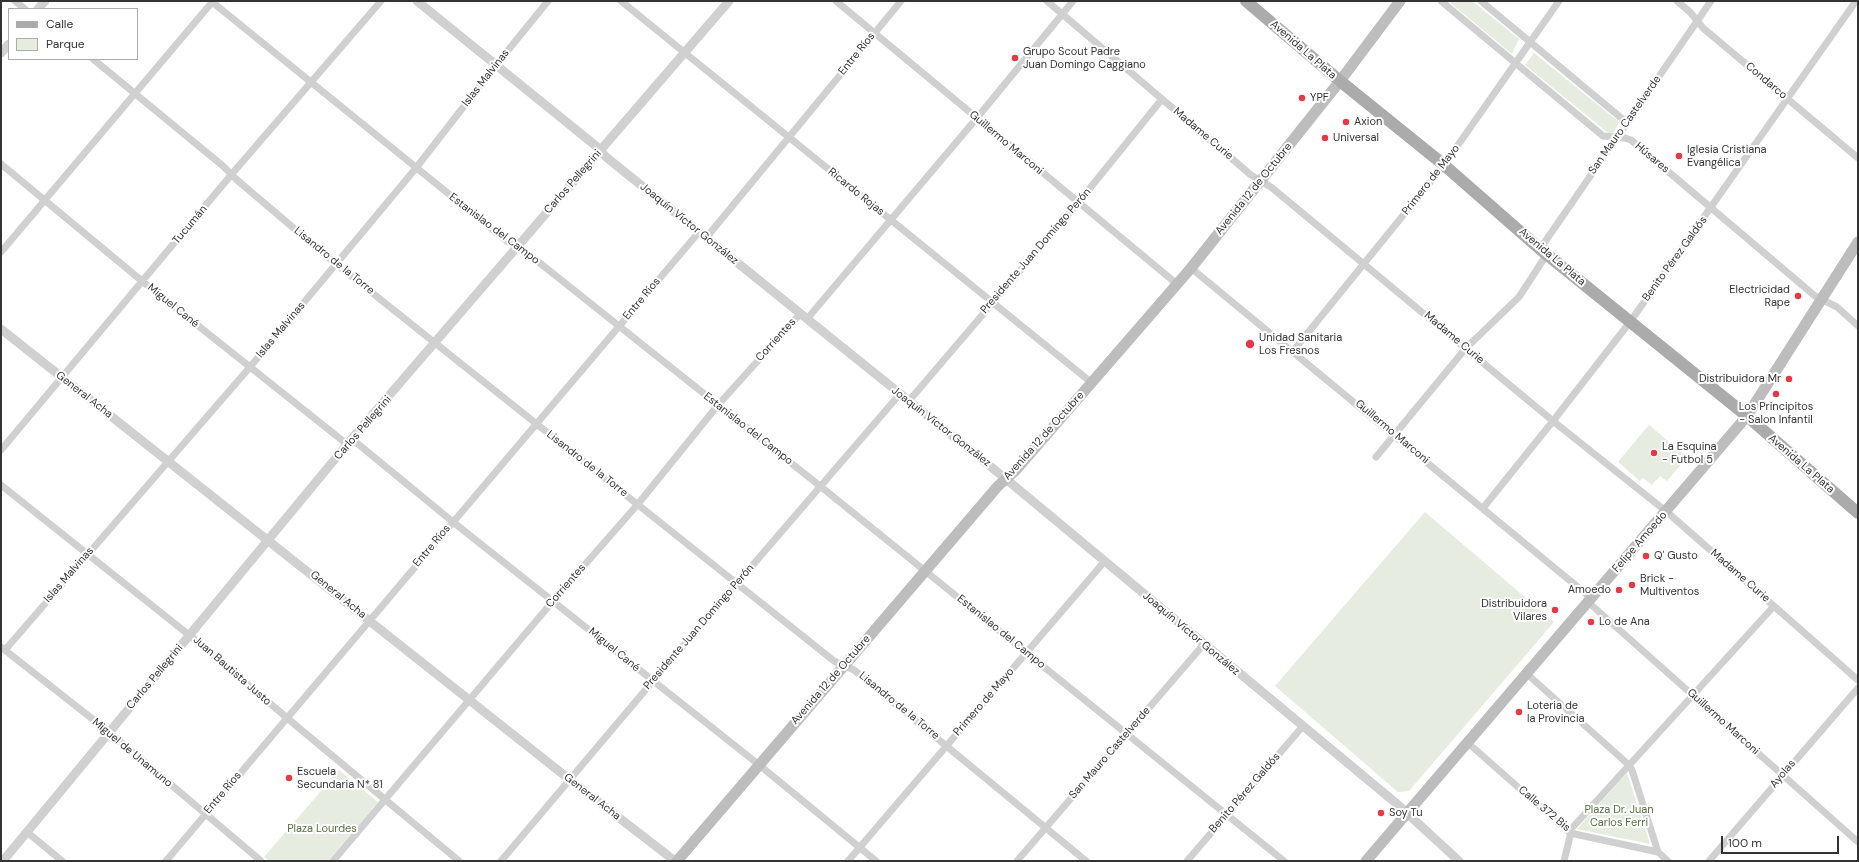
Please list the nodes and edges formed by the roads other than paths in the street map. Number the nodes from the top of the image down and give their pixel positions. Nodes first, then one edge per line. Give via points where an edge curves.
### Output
1 (15, 1) edge
2 (212, 1) edge
3 (381, 1) edge
4 (417, 1) edge
5 (548, 1) edge
6 (621, 1) edge
7 (729, 1) edge
8 (836, 1) edge
9 (901, 1) edge
10 (1047, 1) edge
11 (1073, 1) edge
12 (1246, 1) edge
13 (1400, 1) edge
14 (1441, 1) edge
15 (1481, 1) edge
16 (1559, 1) edge
17 (1677, 1) edge
18 (1711, 1) edge
19 (1856, 1) edge
20 (24, 8) edge
21 (1062, 14) junction
22 (1697, 21) junction
23 (874, 33) junction
24 (1530, 42) junction
25 (8, 45) edge
26 (1, 53) edge
27 (684, 53) junction
28 (94, 60) edge
29 (496, 64) junction
30 (1515, 64) junction
31 (1340, 81) junction
32 (310, 83) junction
33 (134, 93) junction
34 (1788, 98) junction
35 (1162, 99) junction
36 (976, 119) junction
37 (1626, 122) junction
38 (789, 137) junction
39 (1616, 137) junction
40 (600, 151) junction
41 (1858, 158) edge
42 (1, 164) edge
43 (1444, 165) junction
44 (416, 168) junction
45 (231, 175) junction
46 (1261, 181) junction
47 (44, 200) junction
48 (1078, 203) junction
49 (1712, 207) junction
50 (891, 220) junction
51 (703, 235) junction
52 (1858, 242) edge
53 (516, 248) junction
54 (1543, 251) junction
55 (1, 252) edge
56 (336, 264) junction
57 (1364, 264) junction
58 (1191, 268) junction
59 (142, 281) junction
60 (1177, 284) junction
61 (1821, 299) junction
62 (992, 303) junction
63 (803, 316) junction
64 (1630, 322) junction
65 (1858, 326) edge
66 (618, 327) junction
67 (1, 329) edge
68 (436, 344) junction
69 (1466, 348) junction
70 (1293, 351) junction
71 (250, 367) junction
72 (61, 377) junction
73 (1092, 383) junction
74 (899, 395) junction
75 (908, 402) junction
76 (718, 405) junction
77 (1747, 416) junction
78 (1553, 421) junction
79 (537, 425) junction
80 (1394, 434) junction
81 (350, 442) junction
82 (1, 450) edge
83 (1376, 457) dead end
84 (168, 460) junction
85 (1006, 479) junction
86 (1, 485) edge
87 (820, 486) junction
88 (638, 504) junction
89 (1482, 508) junction
90 (1857, 509) edge
91 (1667, 512) junction
92 (453, 522) junction
93 (268, 540) junction
94 (88, 553) junction
95 (1104, 562) junction
96 (925, 571) junction
97 (737, 584) junction
98 (553, 600) junction
99 (1590, 600) junction
100 (1774, 606) junction
101 (369, 620) junction
102 (189, 634) junction
103 (1204, 644) junction
104 (3, 649) edge
105 (1026, 653) junction
106 (843, 665) junction
107 (1527, 674) junction
108 (1858, 680) edge
109 (653, 681) junction
110 (1858, 688) edge
111 (1693, 695) junction
112 (469, 700) junction
113 (287, 718) junction
114 (1303, 726) junction
115 (109, 732) junction
116 (1126, 734) junction
117 (1468, 743) junction
118 (946, 745) junction
119 (758, 764) junction
120 (1629, 765) junction
121 (1782, 775) junction
122 (569, 779) junction
123 (385, 800) junction
124 (1407, 813) junction
125 (1226, 814) junction
126 (205, 815) junction
127 (1046, 828) junction
128 (27, 832) junction
129 (1570, 833) junction
130 (1858, 842) edge
131 (859, 847) junction
132 (1658, 852) junction
133 (3, 861) edge
134 (62, 861) edge
135 (166, 861) edge
136 (261, 861) edge
137 (333, 861) edge
138 (459, 861) edge
139 (501, 861) edge
140 (676, 861) edge
141 (848, 861) edge
142 (876, 861) edge
143 (1017, 861) edge
144 (1086, 861) edge
145 (1187, 861) edge
146 (1284, 861) edge
147 (1366, 861) edge
148 (1459, 861) edge
149 (1564, 861) edge
150 (1668, 861) edge
151 (1709, 861) edge

1 - 20 street
2 - 32 street, Estanislao del Campo
2 - 33 street
3 - 32 street, Tucumán
4 - 29 street, Joaquín Víctor González
5 - 29 street, Islas Malvinas
6 - 27 street, Ricardo Rojas
7 - 27 street, Carlos Pellegrini
8 - 23 street, Guillermo Marconi
9 - 23 street, Entre Ríos
10 - 21 street, Madame Curie
11 - 21 street, Corrientes
12 - 31 main road, Avenida La Plata
13 - 31 main road, Avenida 12 de Octubre
14 - 30 street, Húsares
15 - 24 street
16 - 24 street, Primero de Mayo
17 - 22 street, Condarco
18 - 22 street, San Mauro Castelverde
19 - 34 street, Benito Pérez Galdós
21 - 35 street, Madame Curie
21 - 36 street, Corrientes
22 - 34 street, Condarco
22 - 37 street, San Mauro Castelverde
23 - 36 street, Guillermo Marconi
23 - 38 street, Entre Ríos
24 - 30 street, Primero de Mayo
24 - 37 street
25 - 26 street
27 - 38 street, Ricardo Rojas
27 - 40 street, Carlos Pellegrini
28 - 33 street, Lisandro de la Torre
29 - 40 street, Joaquín Víctor González
29 - 44 street, Islas Malvinas
30 - 39 street, Húsares via 1603,136
30 - 43 street, Primero de Mayo
31 - 43 main road, Avenida La Plata
31 - 46 main road, Avenida 12 de Octubre
32 - 44 street, Estanislao del Campo
32 - 45 street, Tucumán
33 - 45 street, Lisandro de la Torre
33 - 47 street
34 - 41 street, Condarco
34 - 49 street, Benito Pérez Galdós
35 - 46 street, Madame Curie
35 - 48 street, Presidente Juan Domingo Perón
36 - 48 street, Guillermo Marconi
36 - 50 street, Corrientes
37 - 39 street, San Mauro Castelverde
38 - 50 street, Ricardo Rojas
38 - 51 street, Entre Ríos
39 - 49 street, Húsares via 1631,140
39 - 54 street, San Mauro Castelverde
40 - 51 street, Joaquín Víctor González
40 - 53 street, Carlos Pellegrini
42 - 47 street, Miguel Cané
43 - 54 main road, Avenida La Plata
43 - 57 street, Primero de Mayo
44 - 53 street, Estanislao del Campo
44 - 56 street, Islas Malvinas
45 - 56 street, Lisandro de la Torre
45 - 59 street, Tucumán
46 - 57 street, Madame Curie
46 - 58 main road, Avenida 12 de Octubre
47 - 55 street
47 - 59 street, Miguel Cané
48 - 60 street, Guillermo Marconi
48 - 62 street, Presidente Juan Domingo Perón
49 - 61 street, Húsares
49 - 64 street, Benito Pérez Galdós
50 - 62 street, Ricardo Rojas
50 - 63 street, Corrientes
51 - 63 street, Joaquín Víctor González
51 - 66 street, Entre Ríos
52 - 61 main road, Felipe Amoedo
53 - 66 street, Estanislao del Campo via 526,252
53 - 68 street, Carlos Pellegrini
54 - 64 main road, Avenida La Plata
54 - 69 street, San Mauro Castelverde via 1529,284
56 - 68 street, Lisandro de la Torre
56 - 71 street, Islas Malvinas
57 - 69 street, Madame Curie
57 - 70 street, Primero de Mayo
58 - 60 main road, Avenida 12 de Octubre
58 - 70 street, Guillermo Marconi
59 - 71 street, Miguel Cané
59 - 72 street, Tucumán
60 - 73 main road, Avenida 12 de Octubre
61 - 65 street, Húsares via 1837,307
61 - 77 main road, Felipe Amoedo
62 - 73 street, Ricardo Rojas
62 - 75 street, Presidente Juan Domingo Perón
63 - 74 street, Joaquín Víctor González
63 - 76 street, Corrientes
64 - 77 main road, Avenida La Plata
64 - 78 street, Benito Pérez Galdós
66 - 76 street, Estanislao del Campo
66 - 79 street, Entre Ríos
67 - 72 street, General Acha
68 - 79 street, Lisandro de la Torre
68 - 81 street, Carlos Pellegrini
69 - 78 street, Madame Curie
69 - 80 street, San Mauro Castelverde
70 - 80 street, Guillermo Marconi
71 - 81 street, Miguel Cané
71 - 84 street, Islas Malvinas
72 - 82 street, Tucumán
72 - 84 street, General Acha
73 - 85 main road, Avenida 12 de Octubre
74 - 75 street, Joaquín Víctor González
74 - 87 street, Presidente Juan Domingo Perón
75 - 85 street, Joaquín Víctor González
76 - 87 street, Estanislao del Campo
76 - 88 street, Corrientes
77 - 90 main road, Avenida La Plata
77 - 91 main road, Felipe Amoedo
78 - 89 street, Benito Pérez Galdós
78 - 91 street, Madame Curie
79 - 88 street, Lisandro de la Torre
79 - 92 street, Entre Ríos
80 - 83 street, San Mauro Castelverde
80 - 89 street, Guillermo Marconi
81 - 92 street, Miguel Cané
81 - 93 street, Carlos Pellegrini
84 - 93 street, General Acha
84 - 94 street, Islas Malvinas
85 - 95 street, Joaquín Víctor González
85 - 96 main road, Avenida 12 de Octubre
86 - 94 street, Juan Bautista Justo
87 - 96 street, Estanislao del Campo
87 - 97 street, Presidente Juan Domingo Perón
88 - 97 street, Lisandro de la Torre
88 - 98 street, Corrientes
89 - 99 street, Guillermo Marconi
91 - 99 main road, Felipe Amoedo
91 - 100 street, Madame Curie
92 - 98 street, Miguel Cané
92 - 101 street, Entre Ríos
93 - 101 street, General Acha
93 - 102 street, Carlos Pellegrini
94 - 102 street, Juan Bautista Justo
94 - 104 street, Islas Malvinas
95 - 103 street, Joaquín Víctor González
95 - 105 street, Primero de Mayo
96 - 105 street, Estanislao del Campo
96 - 106 main road, Avenida 12 de Octubre
97 - 106 street, Lisandro de la Torre via 834,661
97 - 109 street, Presidente Juan Domingo Perón
98 - 109 street, Miguel Cané
98 - 112 street, Corrientes
99 - 107 main road, Felipe Amoedo
99 - 111 street, Guillermo Marconi
100 - 108 street, Madame Curie
100 - 111 street
101 - 112 street, General Acha
101 - 113 street, Entre Ríos
102 - 113 street, Juan Bautista Justo
102 - 115 street, Carlos Pellegrini
103 - 114 street, Joaquín Víctor González
103 - 116 street, San Mauro Castelverde
104 - 115 street, Miguel de Unamuno
105 - 116 street, Estanislao del Campo
105 - 118 street, Primero de Mayo
106 - 118 street, Lisandro de la Torre via 854,670
106 - 119 main road, Avenida 12 de Octubre
107 - 117 main road, Felipe Amoedo
107 - 120 street
109 - 119 street, Miguel Cané
109 - 122 street, Presidente Juan Domingo Perón
110 - 121 street, Ayolas
111 - 120 street
111 - 121 street, Guillermo Marconi
112 - 122 street, General Acha
112 - 123 street, Corrientes
113 - 123 street, Juan Bautista Justo
113 - 126 street, Entre Ríos
114 - 124 street, Joaquín Víctor González
114 - 125 street, Benito Pérez Galdós
115 - 126 street, Miguel de Unamuno
115 - 128 street, Carlos Pellegrini
116 - 125 street, Estanislao del Campo
116 - 127 street, San Mauro Castelverde
117 - 124 main road, Felipe Amoedo
117 - 129 street, Calle 372 Bis
118 - 127 street, Lisandro de la Torre
118 - 131 street, Primero de Mayo
119 - 131 street, Miguel Cané
119 - 140 main road, Avenida 12 de Octubre
120 - 129 street
120 - 132 street
121 - 130 street, Guillermo Marconi
121 - 151 street, Ayolas
122 - 139 street, Presidente Juan Domingo Perón
122 - 140 street, General Acha
123 - 137 street, Corrientes
123 - 138 street, Juan Bautista Justo
124 - 147 main road, Felipe Amoedo
124 - 148 street, Joaquín Víctor González
125 - 145 street, Benito Pérez Galdós
125 - 146 street, Estanislao del Campo
126 - 135 street, Entre Ríos
126 - 136 street, Miguel de Unamuno
127 - 143 street, San Mauro Castelverde
127 - 144 street, Lisandro de la Torre
128 - 133 street, Carlos Pellegrini
128 - 134 street
129 - 132 street, Calle 372 Bis
129 - 149 street
131 - 141 street, Primero de Mayo
131 - 142 street, Miguel Cané
132 - 150 street

